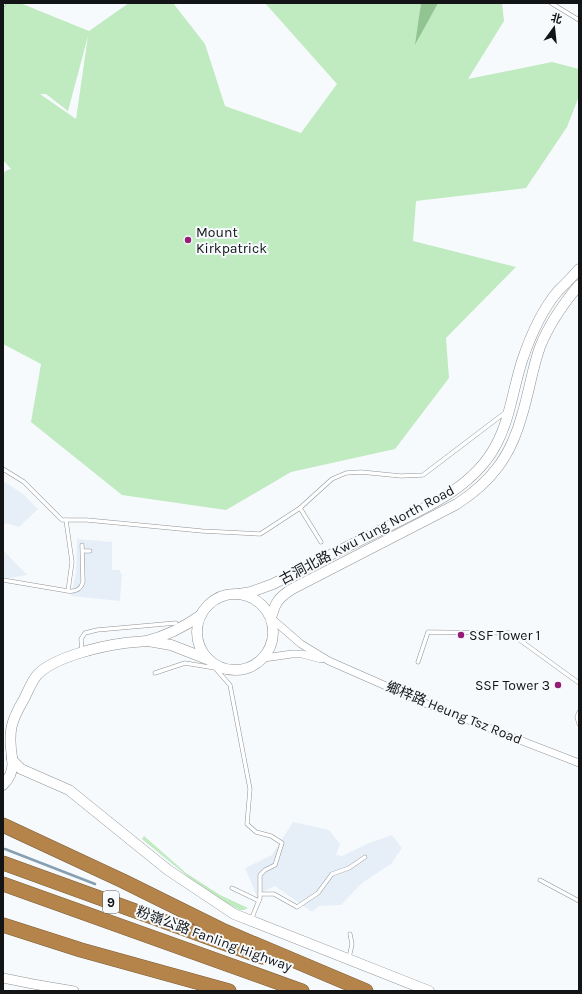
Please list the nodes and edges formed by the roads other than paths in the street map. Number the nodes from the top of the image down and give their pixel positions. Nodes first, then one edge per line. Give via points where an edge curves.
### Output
1 (551, 3) edge
2 (579, 20) edge
3 (579, 265) edge
4 (579, 269) edge
5 (579, 285) edge
6 (3, 470) edge
7 (300, 508) junction
8 (66, 520) junction
9 (321, 542) dead end
10 (82, 545) dead end
11 (83, 551) junction
12 (90, 551) dead end
13 (3, 580) edge
14 (68, 591) junction
15 (240, 594) junction
16 (201, 615) junction
17 (271, 618) junction
18 (176, 623) dead end
19 (146, 641) junction
20 (82, 653) junction
21 (264, 658) junction
22 (208, 660) junction
23 (329, 661) junction
24 (418, 662) dead end
25 (155, 673) dead end
26 (579, 683) edge
27 (579, 712) edge
28 (15, 714) junction
29 (579, 724) edge
30 (3, 725) edge
31 (3, 745) edge
32 (12, 758) junction
33 (579, 763) edge
34 (38, 776) junction
35 (6, 782) edge
36 (3, 825) edge
37 (365, 857) dead end
38 (3, 863) edge
39 (540, 880) dead end
40 (3, 884) edge
41 (232, 888) dead end
42 (260, 894) junction
43 (259, 901) junction
44 (579, 901) edge
45 (251, 921) junction
46 (7, 927) edge
47 (350, 934) dead end
48 (348, 960) junction
49 (3, 978) edge
50 (74, 991) edge
51 (229, 991) edge
52 (302, 991) edge
53 (358, 991) edge
54 (366, 991) edge
55 (430, 991) edge

1 - 2 lane
3 - 7 lane via 551,297 534,326 520,357 505,413 423,475 346,473 332,479
4 - 15 main road, 古洞北路 Kwu Tung North Road via 558,292 533,333 503,430 488,459 477,472 455,490 427,507 273,584
5 - 17 main road, 古洞北路 Kwu Tung North Road via 552,322 541,346 518,430 496,471 472,494 457,504 281,596 275,604
6 - 8 lane via 24,482 62,520
7 - 8 lane via 260,534
7 - 9 lane
8 - 14 lane via 72,562
10 - 11 lane
11 - 12 lane
11 - 14 lane via 82,587
13 - 14 lane
15 - 16 main road, 古洞北路 Kwu Tung North Road via 230,594 213,601
15 - 17 main road via 258,602
16 - 19 main road, 古洞北路 Kwu Tung North Road via 178,630
16 - 22 main road via 198,642
17 - 21 main road, 古洞北路 Kwu Tung North Road via 273,640
17 - 23 street, 鄉梓路 Heung Tsz Road via 301,644
18 - 20 lane via 85,633 81,639
19 - 20 main road, 古洞北路 Kwu Tung North Road via 108,646
19 - 22 main road, 古洞北路 Kwu Tung North Road via 172,645
20 - 28 main road, 古洞北路 Kwu Tung North Road via 49,666 37,676
21 - 22 main road, 古洞北路 Kwu Tung North Road via 246,669 233,671
21 - 23 street, 鄉梓路 Heung Tsz Road via 302,654
23 - 33 street, 鄉梓路 Heung Tsz Road via 427,704
24 - 26 lane via 428,632 510,633
25 - 42 lane via 185,663 215,668 230,684 250,789 247,824 256,832 271,836 282,843 275,865 260,875
27 - 29 lane
28 - 30 main road, 古洞北路 Kwu Tung North Road
28 - 32 main road, 古洞北路 Kwu Tung North Road via 9,742
31 - 32 main road
32 - 34 main road via 21,769
32 - 35 main road, 古洞北路 Kwu Tung North Road via 12,773
34 - 35 main road via 19,773
34 - 45 main road via 69,790 168,870 214,902
36 - 54 highway via 224,930
37 - 42 lane via 349,868 332,874 318,893 297,907 274,894
38 - 53 highway, 粉嶺公路 Fanling Highway / 9
39 - 44 lane
40 - 52 highway, 粉嶺公路 Fanling Highway / 9
41 - 43 lane
42 - 43 lane
43 - 45 lane
45 - 48 main road
46 - 51 highway
47 - 48 lane via 352,944
48 - 55 main road
49 - 50 street

